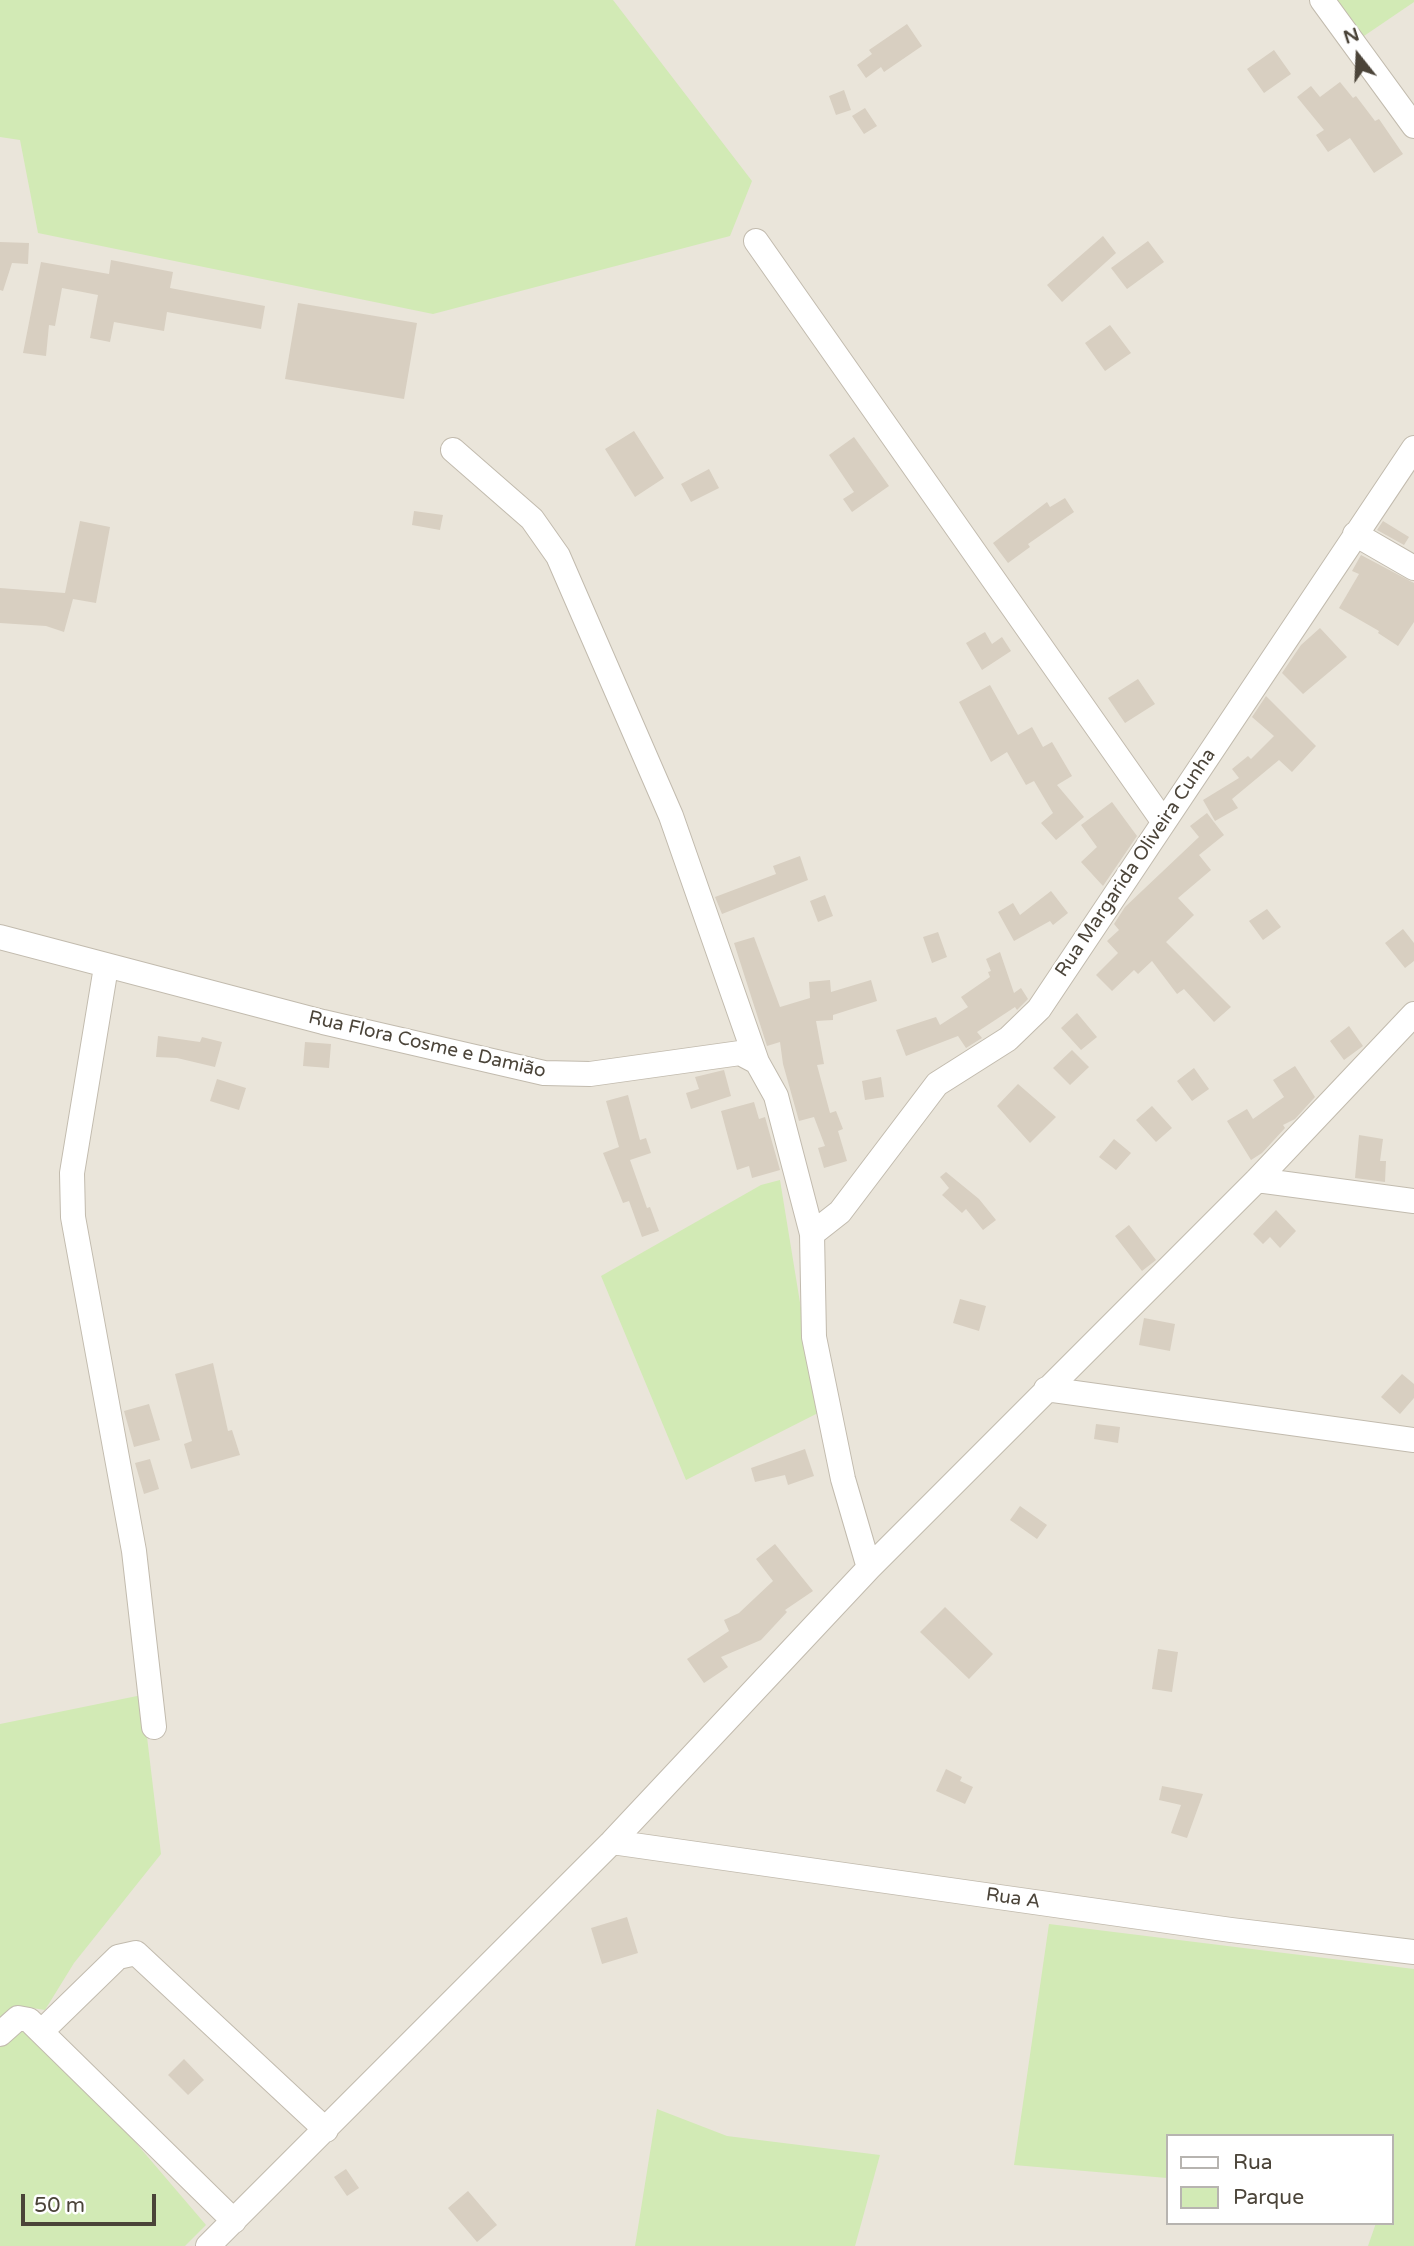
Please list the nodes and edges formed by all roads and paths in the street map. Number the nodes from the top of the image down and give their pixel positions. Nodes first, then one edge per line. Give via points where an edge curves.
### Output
1 (1322, 0) edge
2 (1414, 126) edge
3 (756, 241) dead end
4 (1414, 448) edge
5 (453, 450) dead end
6 (1355, 534) junction
7 (1414, 568) edge
8 (1163, 821) junction
9 (0, 937) edge
10 (106, 967) junction
11 (1414, 1014) edge
12 (757, 1062) junction
13 (1257, 1180) junction
14 (1414, 1201) edge
15 (812, 1234) junction
16 (1046, 1389) junction
17 (1414, 1440) edge
18 (869, 1568) junction
19 (154, 1727) dead end
20 (612, 1842) junction
21 (1414, 1952) edge
22 (42, 2031) junction
23 (0, 2034) edge
24 (326, 2130) junction
25 (234, 2221) junction
26 (208, 2246) edge

1 - 2 street
3 - 8 street
4 - 6 street, Rua Margarida Oliveira Cunha
5 - 12 street via 532,519 558,556 671,816
6 - 7 street
6 - 8 street, Rua Margarida Oliveira Cunha
8 - 15 street, Rua Margarida Oliveira Cunha via 1039,1009 1008,1039 937,1084 840,1212
9 - 10 street, Rua Flora Cosme e Damião
10 - 12 street, Rua Flora Cosme e Damião via 544,1073 590,1074 740,1054
10 - 19 street via 72,1173 73,1217 134,1551
11 - 13 street
12 - 15 street via 776,1096
13 - 14 street
13 - 16 street
15 - 18 street via 814,1337 844,1479
16 - 17 street
16 - 18 street
18 - 20 street
20 - 21 street, Rua A
20 - 24 street
22 - 23 street via 18,2018
22 - 24 street via 118,1957 136,1953
22 - 25 street
24 - 25 street
25 - 26 street

